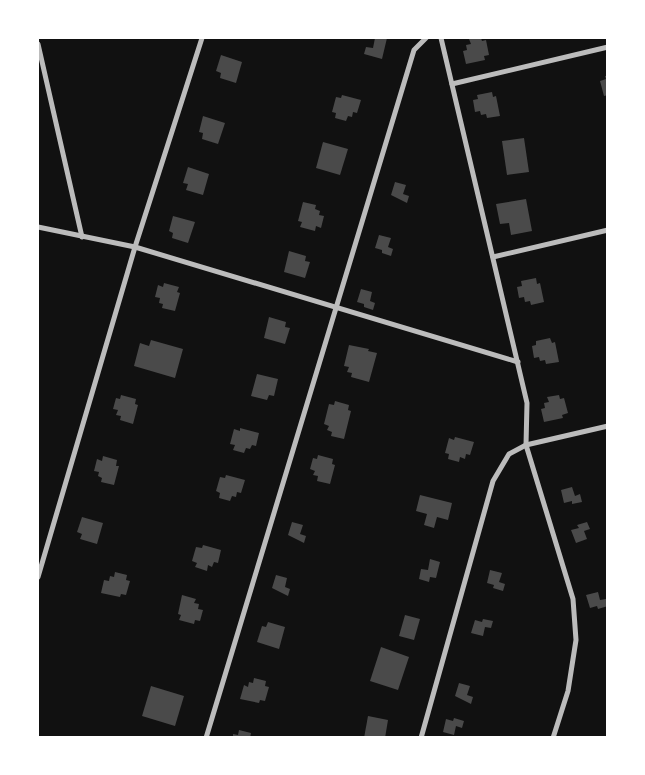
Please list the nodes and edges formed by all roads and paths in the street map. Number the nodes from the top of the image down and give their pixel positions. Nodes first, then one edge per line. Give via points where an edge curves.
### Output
1 (202, 38) edge
2 (426, 38) edge
3 (441, 38) edge
4 (38, 44) edge
5 (608, 47) edge
6 (452, 84) junction
7 (38, 227) edge
8 (608, 230) edge
9 (82, 236) junction
10 (135, 247) junction
11 (493, 257) junction
12 (337, 308) junction
13 (518, 362) junction
14 (608, 426) edge
15 (526, 445) junction
16 (38, 577) edge
17 (206, 738) edge
18 (421, 738) edge
19 (553, 738) edge

1 - 10 street
2 - 12 street via 414,50
3 - 6 street
4 - 9 street
5 - 6 street
6 - 11 street
7 - 9 street
8 - 11 street
9 - 10 street
10 - 12 street
10 - 16 street
11 - 13 street
12 - 13 street
12 - 17 street
13 - 15 street via 528,403
14 - 15 street
15 - 18 street via 509,454 493,481
15 - 19 street via 574,615 576,640 568,690

